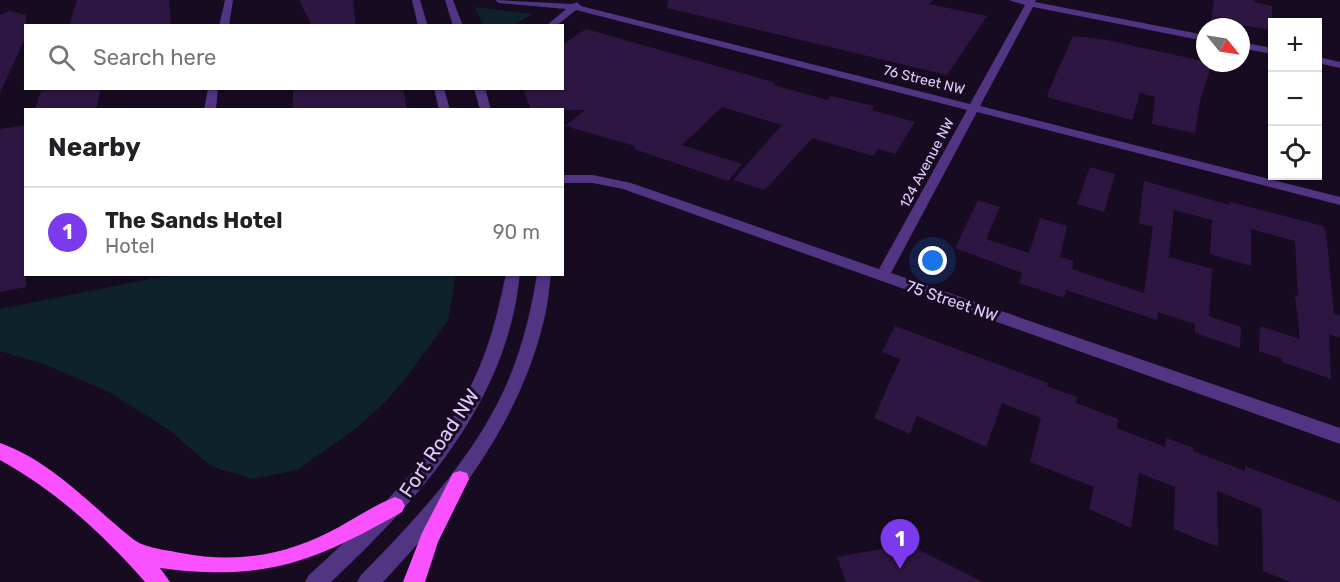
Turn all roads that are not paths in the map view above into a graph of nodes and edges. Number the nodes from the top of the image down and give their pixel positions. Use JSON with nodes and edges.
{"nodes":[{"id":1,"x":229,"y":0,"type":"edge"},
{"id":2,"x":416,"y":0,"type":"edge"},
{"id":3,"x":449,"y":0,"type":"edge"},
{"id":4,"x":499,"y":0,"type":"edge"},
{"id":5,"x":585,"y":0,"type":"edge"},
{"id":6,"x":1012,"y":0,"type":"edge"},
{"id":7,"x":1031,"y":2,"type":"edge"},
{"id":8,"x":574,"y":7,"type":"junction"},
{"id":9,"x":224,"y":24,"type":"edge"},
{"id":10,"x":422,"y":24,"type":"edge"},
{"id":11,"x":457,"y":24,"type":"edge"},
{"id":12,"x":553,"y":24,"type":"edge"},
{"id":13,"x":1196,"y":36,"type":"edge"},
{"id":14,"x":1250,"y":47,"type":"edge"},
{"id":15,"x":1268,"y":50,"type":"edge"},
{"id":16,"x":1322,"y":61,"type":"edge"},
{"id":17,"x":1340,"y":65,"type":"edge"},
{"id":18,"x":213,"y":90,"type":"edge"},
{"id":19,"x":440,"y":90,"type":"edge"},
{"id":20,"x":480,"y":90,"type":"edge"},
{"id":21,"x":210,"y":108,"type":"edge"},
{"id":22,"x":444,"y":108,"type":"edge"},
{"id":23,"x":485,"y":108,"type":"edge"},
{"id":24,"x":974,"y":108,"type":"junction"},
{"id":25,"x":564,"y":179,"type":"edge"},
{"id":26,"x":1340,"y":201,"type":"edge"},
{"id":27,"x":513,"y":276,"type":"edge"},
{"id":28,"x":544,"y":276,"type":"edge"},
{"id":29,"x":882,"y":277,"type":"junction"},
{"id":30,"x":1340,"y":436,"type":"edge"},
{"id":31,"x":0,"y":451,"type":"edge"},
{"id":32,"x":460,"y":479,"type":"junction"},
{"id":33,"x":395,"y":506,"type":"junction"},
{"id":34,"x":130,"y":549,"type":"junction"},
{"id":35,"x":159,"y":582,"type":"edge"},
{"id":36,"x":316,"y":582,"type":"edge"},
{"id":37,"x":368,"y":582,"type":"edge"},
{"id":38,"x":414,"y":582,"type":"edge"}],
"edges":[{"from":1,"to":9,"type":"street"},
{"from":2,"to":10,"type":"street"},
{"from":3,"to":11,"type":"street"},
{"from":4,"to":8,"type":"street","name":"76 Street NW"},
{"from":5,"to":8,"type":"street"},
{"from":6,"to":7,"type":"street"},
{"from":7,"to":13,"type":"street"},
{"from":7,"to":24,"type":"street","name":"124 Avenue NW"},
{"from":8,"to":12,"type":"street"},
{"from":8,"to":24,"type":"street","name":"76 Street NW"},
{"from":14,"to":15,"type":"street"},
{"from":16,"to":17,"type":"street"},
{"from":18,"to":21,"type":"street"},
{"from":19,"to":22,"type":"street"},
{"from":20,"to":23,"type":"street"},
{"from":24,"to":26,"type":"street","name":"76 Street NW"},
{"from":24,"to":29,"type":"street","name":"124 Avenue NW"},
{"from":25,"to":29,"type":"street","name":"75 Street NW"},
{"from":27,"to":33,"type":"street","name":"Fort Road NW"},
{"from":28,"to":32,"type":"street","name":"Fort Road NW"},
{"from":29,"to":30,"type":"street","name":"75 Street NW"},
{"from":31,"to":34,"type":"main road"},
{"from":32,"to":37,"type":"street","name":"Fort Road NW"},
{"from":32,"to":38,"type":"main road"},
{"from":33,"to":34,"type":"main road"},
{"from":33,"to":36,"type":"street","name":"Fort Road NW"},
{"from":34,"to":35,"type":"main road"}]}
